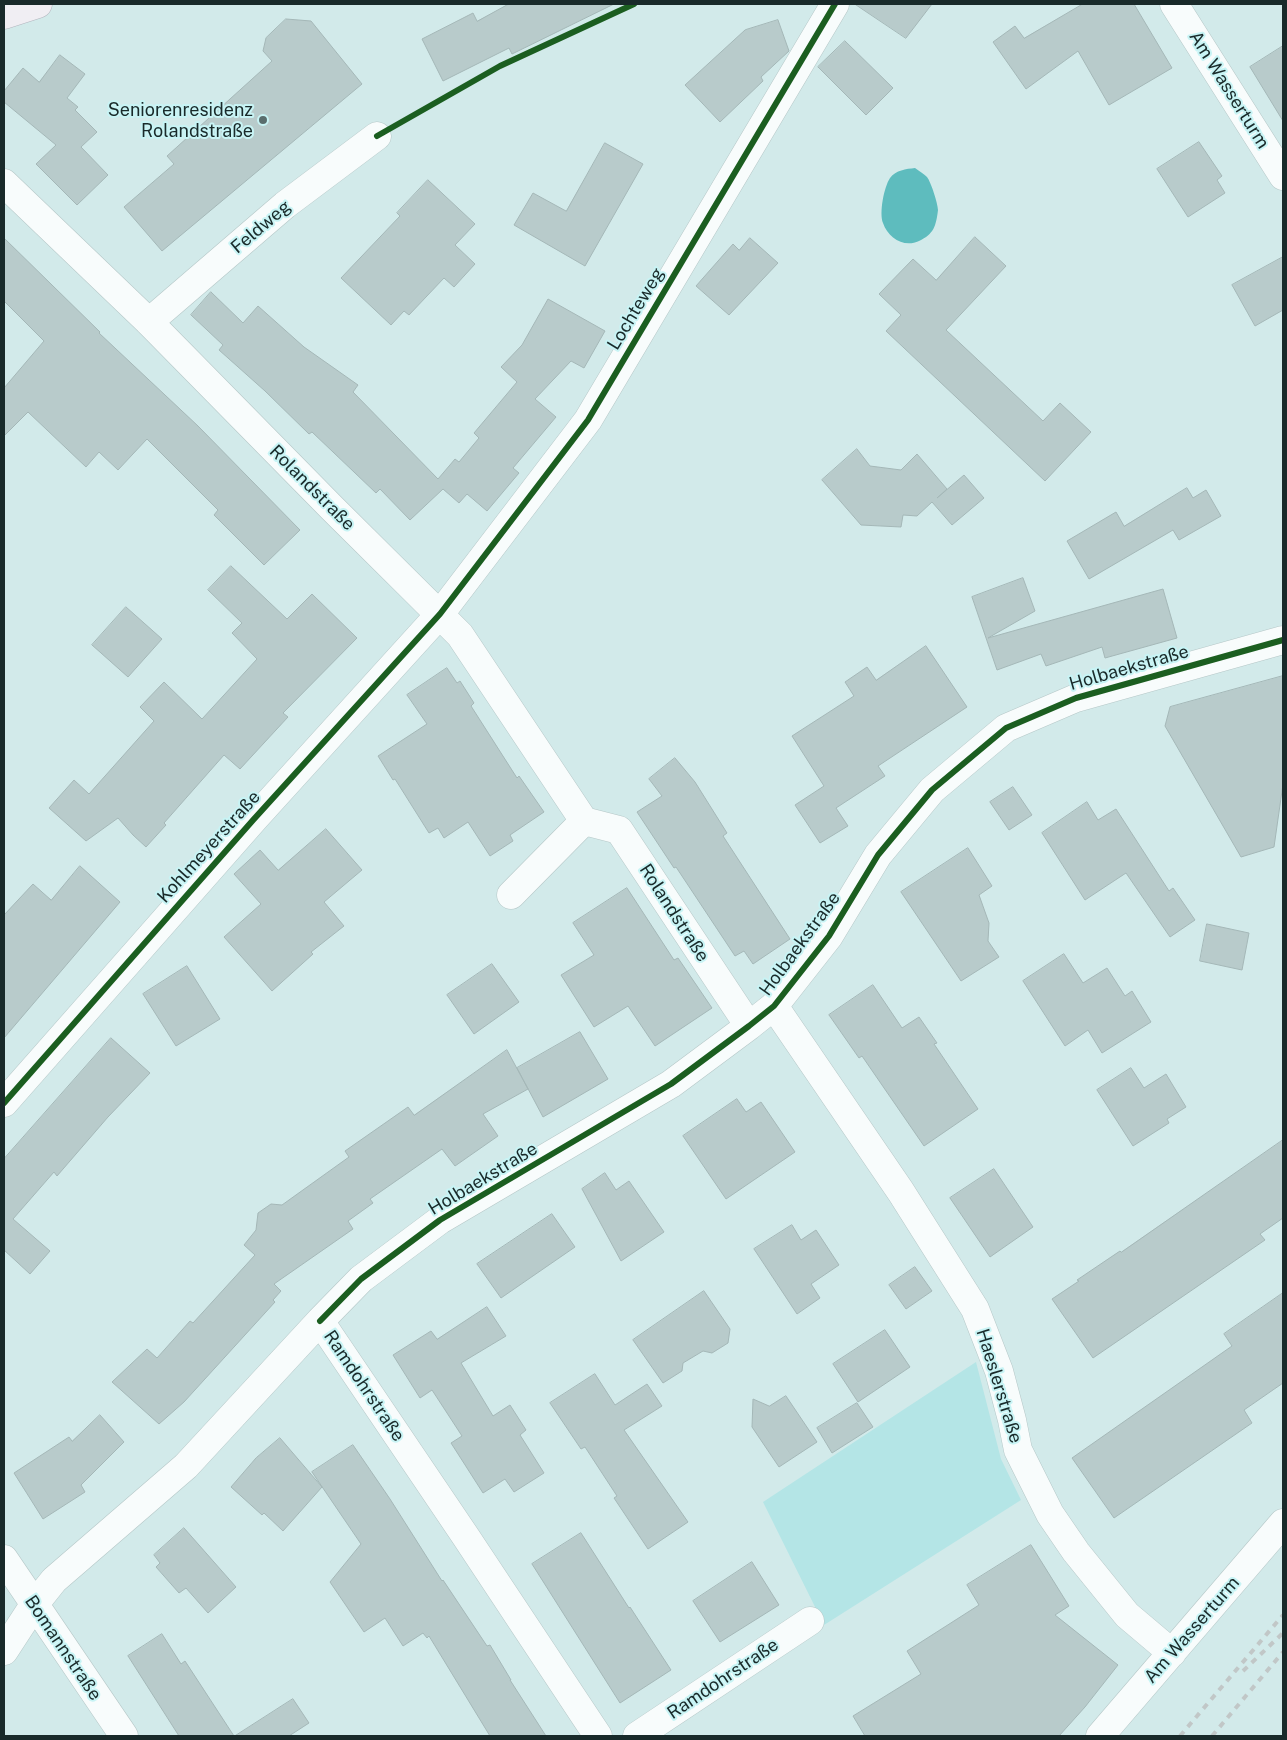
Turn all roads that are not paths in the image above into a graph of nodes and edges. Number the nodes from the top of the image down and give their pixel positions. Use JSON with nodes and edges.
{"nodes":[{"id":1,"x":38,"y":4,"type":"edge"},
{"id":2,"x":835,"y":4,"type":"edge"},
{"id":3,"x":1174,"y":4,"type":"edge"},
{"id":4,"x":4,"y":15,"type":"edge"},
{"id":5,"x":376,"y":136,"type":"dead end"},
{"id":6,"x":1283,"y":176,"type":"edge"},
{"id":7,"x":4,"y":183,"type":"edge"},
{"id":8,"x":149,"y":322,"type":"junction"},
{"id":9,"x":440,"y":614,"type":"junction"},
{"id":10,"x":1283,"y":640,"type":"edge"},
{"id":11,"x":584,"y":821,"type":"junction"},
{"id":12,"x":511,"y":895,"type":"dead end"},
{"id":13,"x":774,"y":1006,"type":"junction"},
{"id":14,"x":749,"y":1026,"type":"junction"},
{"id":15,"x":4,"y":1102,"type":"edge"},
{"id":16,"x":320,"y":1322,"type":"junction"},
{"id":17,"x":1283,"y":1523,"type":"edge"},
{"id":18,"x":4,"y":1559,"type":"edge"},
{"id":19,"x":34,"y":1605,"type":"junction"},
{"id":20,"x":810,"y":1621,"type":"dead end"},
{"id":21,"x":4,"y":1651,"type":"edge"},
{"id":22,"x":1172,"y":1653,"type":"junction"},
{"id":23,"x":124,"y":1736,"type":"edge"},
{"id":24,"x":598,"y":1736,"type":"edge"},
{"id":25,"x":637,"y":1736,"type":"edge"},
{"id":26,"x":1100,"y":1736,"type":"edge"}],
"edges":[{"from":1,"to":4,"type":"main road"},
{"from":2,"to":9,"type":"street","name":"Lochteweg"},
{"from":3,"to":6,"type":"street","name":"Am Wasserturm"},
{"from":5,"to":8,"type":"street","name":"Feldweg"},
{"from":7,"to":8,"type":"street","name":"Rolandstraße"},
{"from":8,"to":9,"type":"street","name":"Rolandstraße"},
{"from":9,"to":11,"type":"street","name":"Rolandstraße"},
{"from":9,"to":15,"type":"street","name":"Kohlmeyerstraße"},
{"from":10,"to":13,"type":"street","name":"Holbaekstraße"},
{"from":11,"to":12,"type":"street"},
{"from":11,"to":14,"type":"street","name":"Rolandstraße"},
{"from":13,"to":14,"type":"street","name":"Holbaekstraße"},
{"from":13,"to":22,"type":"street","name":"Haeslerstraße"},
{"from":14,"to":16,"type":"street","name":"Holbaekstraße"},
{"from":16,"to":19,"type":"street","name":"Ramdohrstraße"},
{"from":16,"to":24,"type":"street","name":"Ramdohrstraße"},
{"from":17,"to":22,"type":"street","name":"Am Wasserturm"},
{"from":18,"to":19,"type":"street","name":"Bomannstraße"},
{"from":19,"to":21,"type":"street","name":"Ramdohrstraße"},
{"from":19,"to":23,"type":"street","name":"Bomannstraße"},
{"from":20,"to":25,"type":"street","name":"Ramdohrstraße"},
{"from":22,"to":26,"type":"street","name":"Am Wasserturm"}]}
